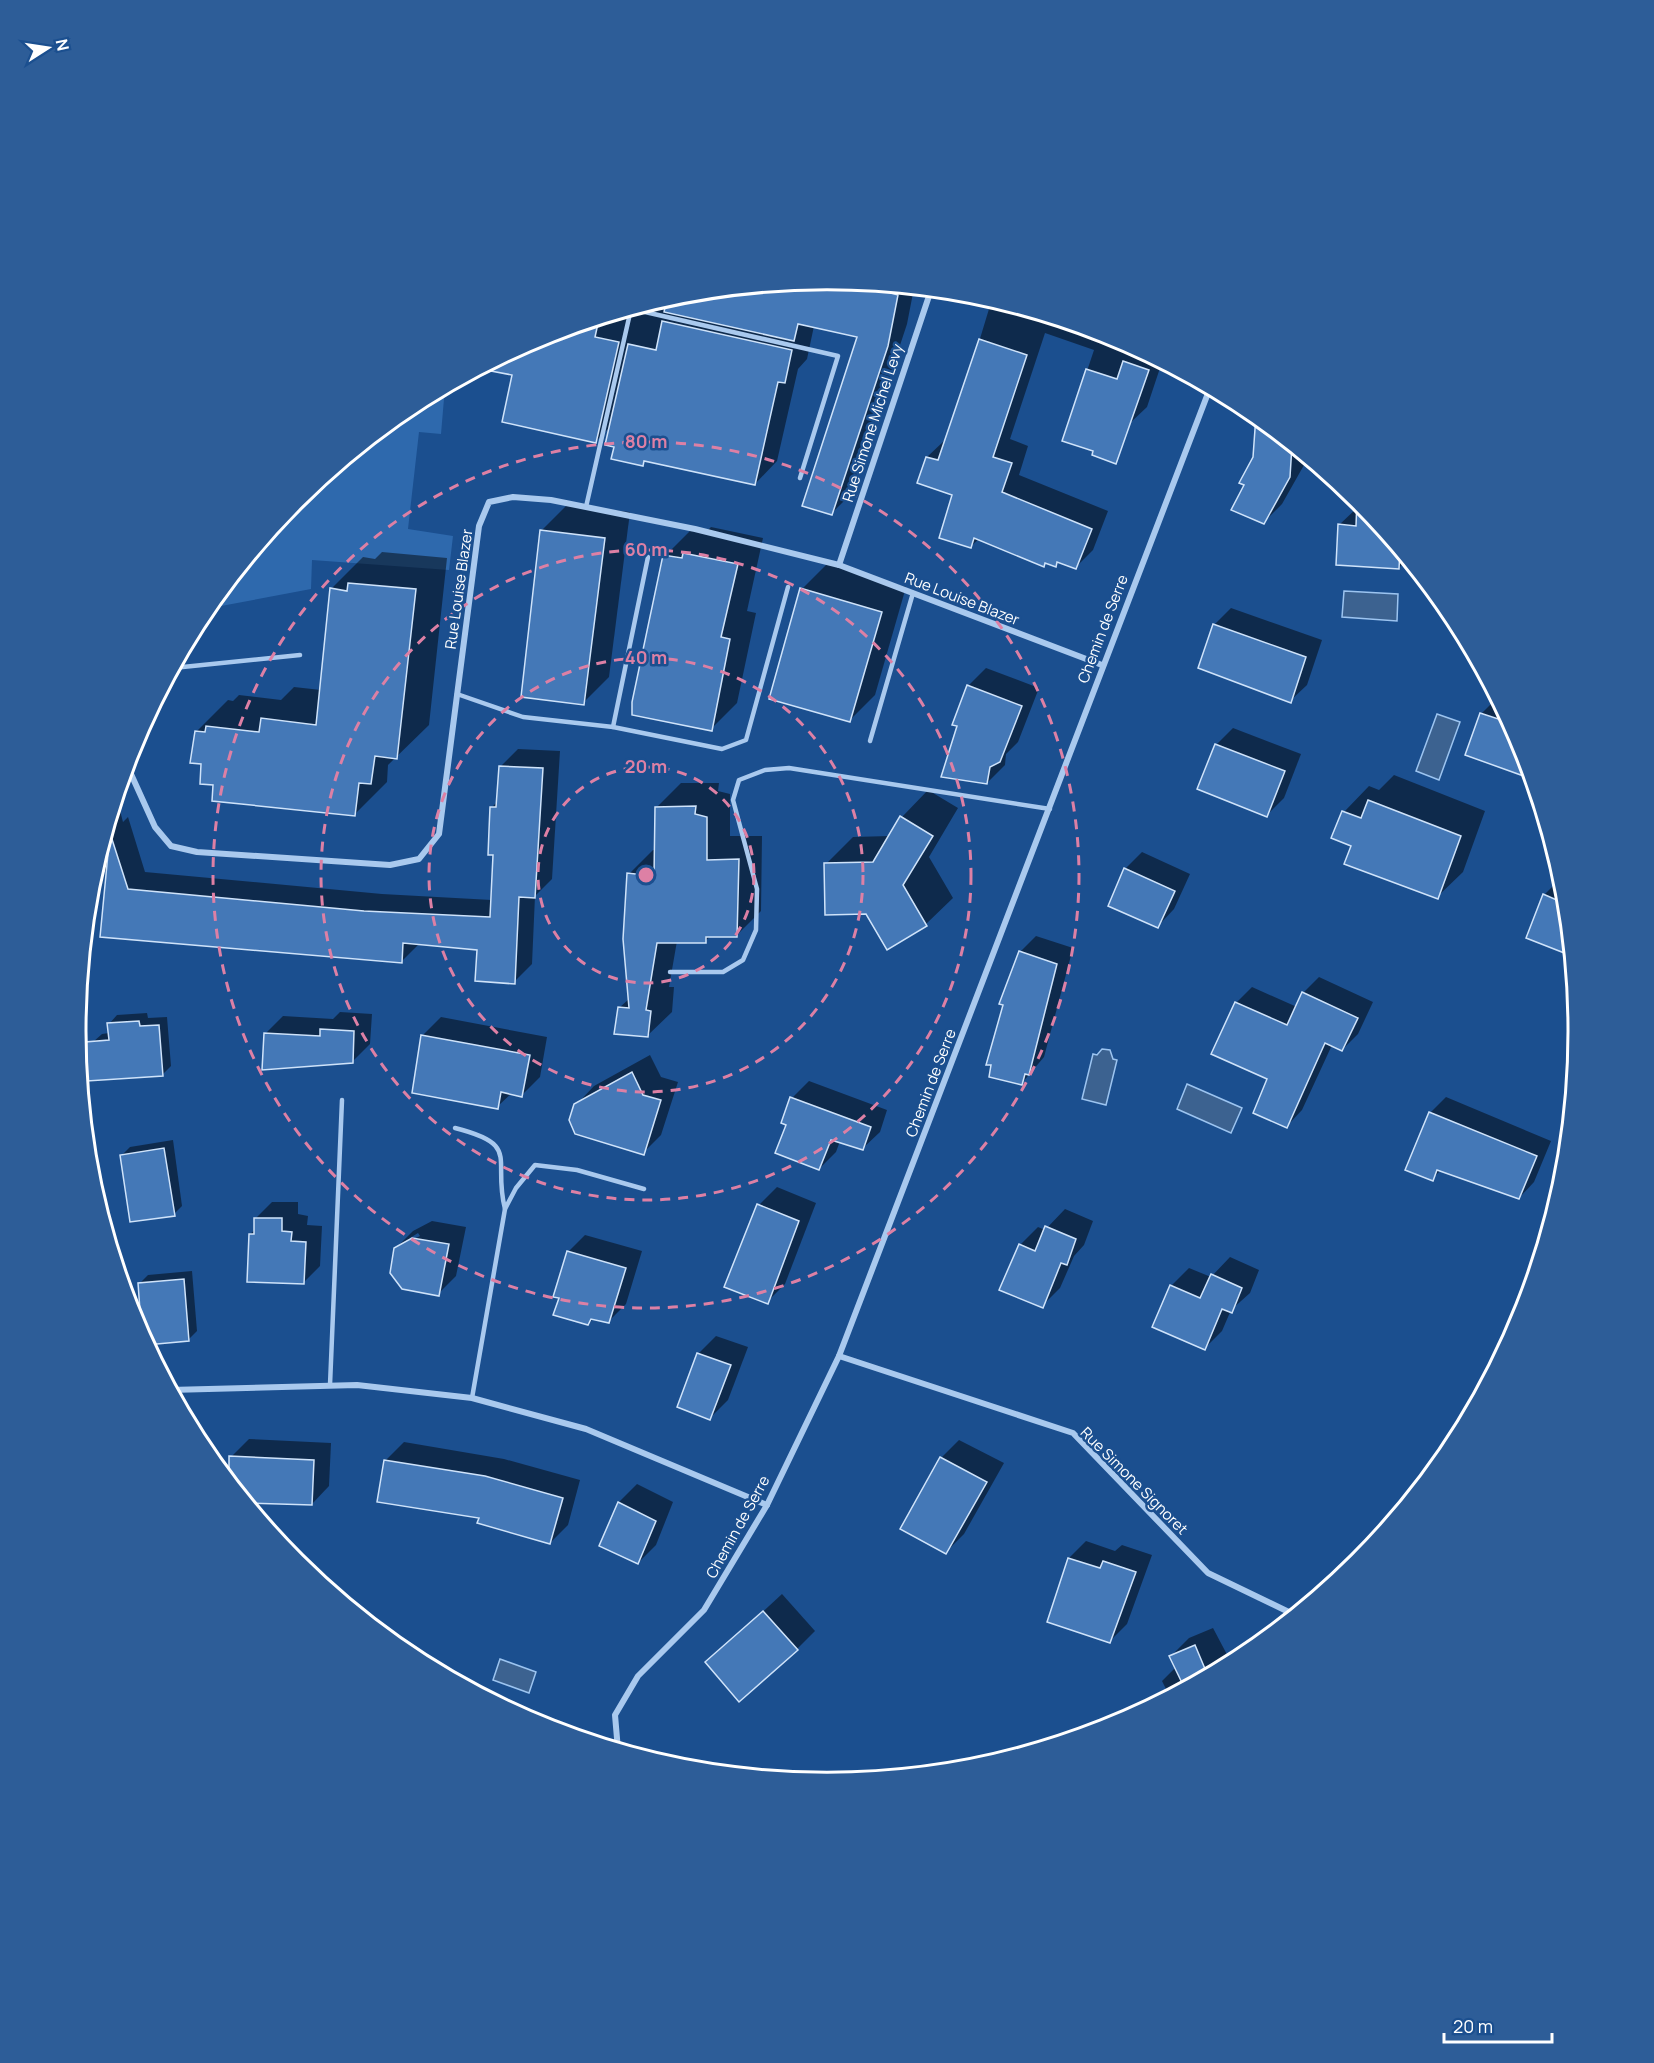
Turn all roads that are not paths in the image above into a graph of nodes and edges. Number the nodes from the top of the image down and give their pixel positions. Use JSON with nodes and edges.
{"nodes":[{"id":1,"x":929,"y":297,"type":"edge"},
{"id":2,"x":647,"y":312,"type":"edge"},
{"id":3,"x":630,"y":316,"type":"edge"},
{"id":4,"x":1207,"y":395,"type":"edge"},
{"id":5,"x":800,"y":478,"type":"dead end"},
{"id":6,"x":586,"y":507,"type":"junction"},
{"id":7,"x":648,"y":557,"type":"dead end"},
{"id":8,"x":839,"y":565,"type":"junction"},
{"id":9,"x":788,"y":587,"type":"dead end"},
{"id":10,"x":913,"y":593,"type":"junction"},
{"id":11,"x":300,"y":655,"type":"dead end"},
{"id":12,"x":1102,"y":665,"type":"junction"},
{"id":13,"x":182,"y":667,"type":"edge"},
{"id":14,"x":457,"y":694,"type":"junction"},
{"id":15,"x":613,"y":727,"type":"junction"},
{"id":16,"x":870,"y":741,"type":"dead end"},
{"id":17,"x":132,"y":775,"type":"edge"},
{"id":18,"x":1050,"y":809,"type":"junction"},
{"id":19,"x":670,"y":972,"type":"dead end"},
{"id":20,"x":342,"y":1100,"type":"dead end"},
{"id":21,"x":455,"y":1128,"type":"dead end"},
{"id":22,"x":644,"y":1189,"type":"dead end"},
{"id":23,"x":505,"y":1209,"type":"junction"},
{"id":24,"x":839,"y":1356,"type":"junction"},
{"id":25,"x":330,"y":1385,"type":"junction"},
{"id":26,"x":178,"y":1390,"type":"edge"},
{"id":27,"x":472,"y":1398,"type":"junction"},
{"id":28,"x":767,"y":1505,"type":"junction"},
{"id":29,"x":1288,"y":1612,"type":"edge"},
{"id":30,"x":617,"y":1743,"type":"edge"}],
"edges":[{"from":1,"to":8,"type":"street","name":"Rue Simone Michel Levy"},
{"from":2,"to":5,"type":"lane"},
{"from":3,"to":6,"type":"lane"},
{"from":4,"to":12,"type":"street","name":"Chemin de Serre"},
{"from":6,"to":8,"type":"street","name":"Rue Louise Blazer"},
{"from":6,"to":14,"type":"street","name":"Rue Louise Blazer"},
{"from":7,"to":15,"type":"lane"},
{"from":8,"to":10,"type":"street","name":"Rue Louise Blazer"},
{"from":9,"to":15,"type":"lane"},
{"from":10,"to":12,"type":"street","name":"Rue Louise Blazer"},
{"from":10,"to":16,"type":"lane"},
{"from":11,"to":13,"type":"lane"},
{"from":12,"to":18,"type":"street","name":"Chemin de Serre"},
{"from":14,"to":15,"type":"lane"},
{"from":14,"to":17,"type":"street","name":"Rue Louise Blazer"},
{"from":18,"to":19,"type":"lane"},
{"from":18,"to":24,"type":"street","name":"Chemin de Serre"},
{"from":20,"to":25,"type":"lane"},
{"from":21,"to":23,"type":"lane"},
{"from":22,"to":23,"type":"lane"},
{"from":23,"to":27,"type":"lane"},
{"from":24,"to":28,"type":"street","name":"Chemin de Serre"},
{"from":24,"to":29,"type":"street","name":"Rue Simone Signoret"},
{"from":25,"to":26,"type":"street"},
{"from":25,"to":27,"type":"street"},
{"from":27,"to":28,"type":"street"},
{"from":28,"to":30,"type":"street","name":"Chemin de Serre"}]}
